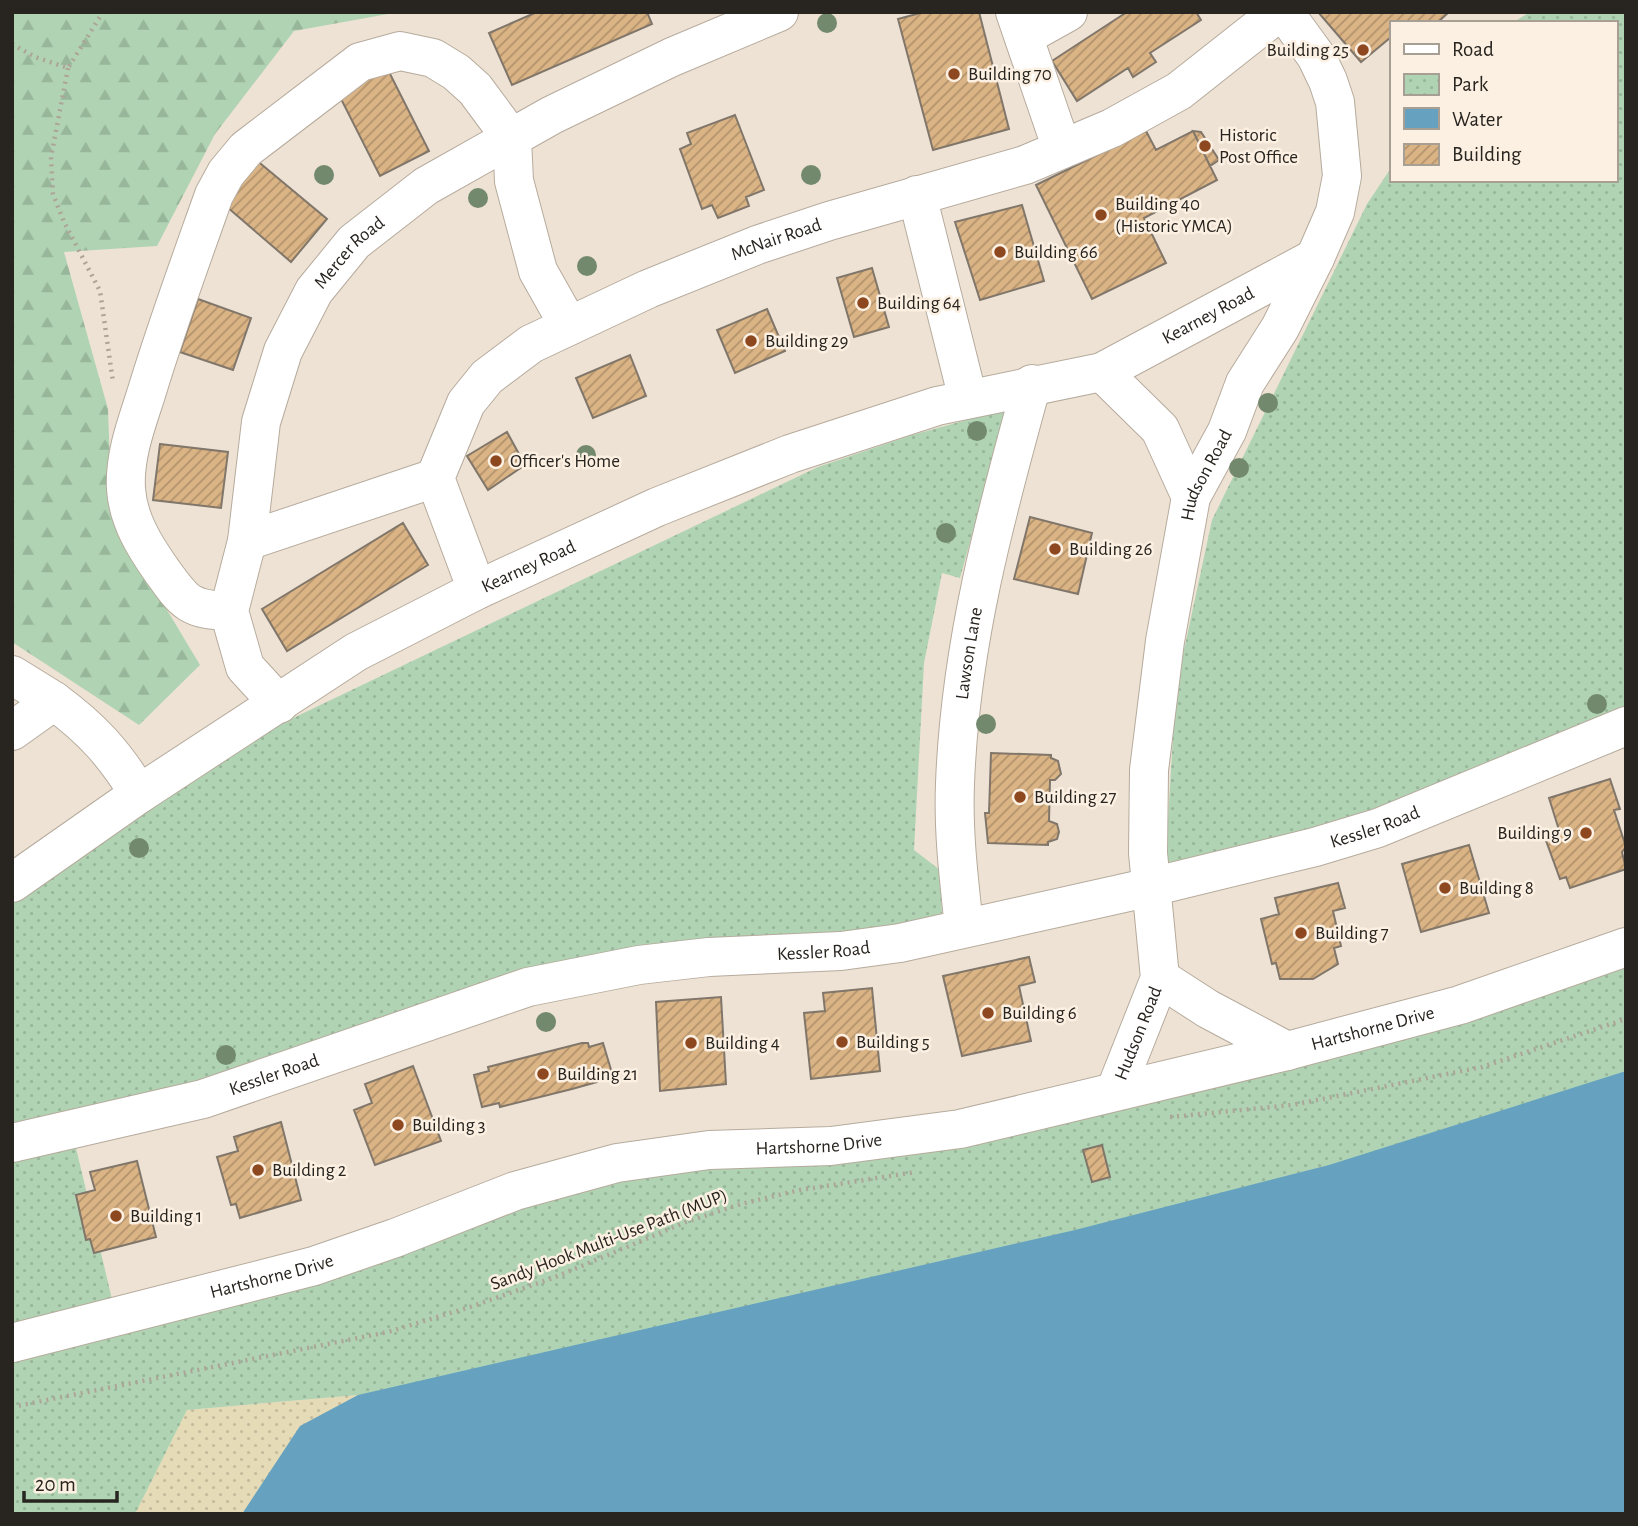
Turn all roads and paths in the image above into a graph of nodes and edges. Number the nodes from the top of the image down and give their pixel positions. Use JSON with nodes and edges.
{"nodes":[{"id":1,"x":103,"y":12,"type":"edge"},
{"id":2,"x":779,"y":12,"type":"edge"},
{"id":3,"x":1068,"y":12,"type":"edge"},
{"id":4,"x":1281,"y":12,"type":"edge"},
{"id":5,"x":1020,"y":24,"type":"edge"},
{"id":6,"x":12,"y":44,"type":"edge"},
{"id":7,"x":68,"y":68,"type":"junction"},
{"id":8,"x":512,"y":138,"type":"junction"},
{"id":9,"x":1062,"y":149,"type":"junction"},
{"id":10,"x":917,"y":195,"type":"junction"},
{"id":11,"x":1315,"y":258,"type":"junction"},
{"id":12,"x":569,"y":326,"type":"junction"},
{"id":13,"x":1102,"y":372,"type":"junction"},
{"id":14,"x":1032,"y":384,"type":"junction"},
{"id":15,"x":115,"y":388,"type":"dead end"},
{"id":16,"x":968,"y":399,"type":"junction"},
{"id":17,"x":435,"y":478,"type":"junction"},
{"id":18,"x":1191,"y":497,"type":"junction"},
{"id":19,"x":247,"y":541,"type":"junction"},
{"id":20,"x":477,"y":590,"type":"junction"},
{"id":21,"x":229,"y":611,"type":"junction"},
{"id":22,"x":12,"y":675,"type":"edge"},
{"id":23,"x":54,"y":701,"type":"junction"},
{"id":24,"x":279,"y":704,"type":"junction"},
{"id":25,"x":1626,"y":726,"type":"edge"},
{"id":26,"x":12,"y":731,"type":"edge"},
{"id":27,"x":139,"y":794,"type":"junction"},
{"id":28,"x":12,"y":883,"type":"edge"},
{"id":29,"x":1151,"y":887,"type":"junction"},
{"id":30,"x":964,"y":927,"type":"junction"},
{"id":31,"x":1626,"y":947,"type":"edge"},
{"id":32,"x":1160,"y":978,"type":"junction"},
{"id":33,"x":1626,"y":1019,"type":"edge"},
{"id":34,"x":1287,"y":1051,"type":"junction"},
{"id":35,"x":1116,"y":1089,"type":"junction"},
{"id":36,"x":1156,"y":1118,"type":"dead end"},
{"id":37,"x":12,"y":1143,"type":"edge"},
{"id":38,"x":926,"y":1170,"type":"dead end"},
{"id":39,"x":12,"y":1343,"type":"edge"},
{"id":40,"x":12,"y":1407,"type":"edge"}],
"edges":[{"from":1,"to":7,"type":"path"},
{"from":2,"to":8,"type":"street","name":"Mercer Road"},
{"from":3,"to":5,"type":"street"},
{"from":4,"to":9,"type":"street","name":"McNair Road"},
{"from":4,"to":11,"type":"street","name":"Hudson Road"},
{"from":5,"to":9,"type":"street"},
{"from":6,"to":7,"type":"path"},
{"from":7,"to":15,"type":"path"},
{"from":8,"to":12,"type":"street"},
{"from":8,"to":19,"type":"street","name":"Mercer Road"},
{"from":8,"to":21,"type":"street"},
{"from":9,"to":10,"type":"street","name":"McNair Road"},
{"from":10,"to":12,"type":"street","name":"McNair Road"},
{"from":10,"to":16,"type":"street"},
{"from":11,"to":13,"type":"street","name":"Kearney Road"},
{"from":11,"to":18,"type":"street","name":"Hudson Road"},
{"from":12,"to":17,"type":"street","name":"McNair Road"},
{"from":13,"to":14,"type":"street","name":"Kearney Road"},
{"from":13,"to":18,"type":"street"},
{"from":14,"to":16,"type":"street","name":"Kearney Road"},
{"from":14,"to":30,"type":"street","name":"Lawson Lane"},
{"from":16,"to":20,"type":"street","name":"Kearney Road"},
{"from":17,"to":19,"type":"street"},
{"from":17,"to":20,"type":"street"},
{"from":18,"to":29,"type":"street","name":"Hudson Road"},
{"from":19,"to":21,"type":"street","name":"Mercer Road"},
{"from":20,"to":24,"type":"street","name":"Kearney Road"},
{"from":21,"to":24,"type":"street"},
{"from":22,"to":23,"type":"street"},
{"from":23,"to":26,"type":"street"},
{"from":23,"to":27,"type":"street"},
{"from":24,"to":27,"type":"street","name":"Kearney Road"},
{"from":25,"to":29,"type":"street","name":"Kessler Road"},
{"from":27,"to":28,"type":"street","name":"Kearney Road"},
{"from":29,"to":30,"type":"street","name":"Kessler Road"},
{"from":29,"to":32,"type":"street","name":"Hudson Road"},
{"from":30,"to":37,"type":"street","name":"Kessler Road"},
{"from":31,"to":34,"type":"street","name":"Hartshorne Drive"},
{"from":32,"to":34,"type":"street","name":"Hudson Road"},
{"from":32,"to":35,"type":"street","name":"Hudson Road"},
{"from":33,"to":36,"type":"path"},
{"from":34,"to":35,"type":"street","name":"Hartshorne Drive"},
{"from":35,"to":39,"type":"street","name":"Hartshorne Drive"},
{"from":38,"to":40,"type":"path","name":"Sandy Hook Multi-Use Path (MUP)"}]}
